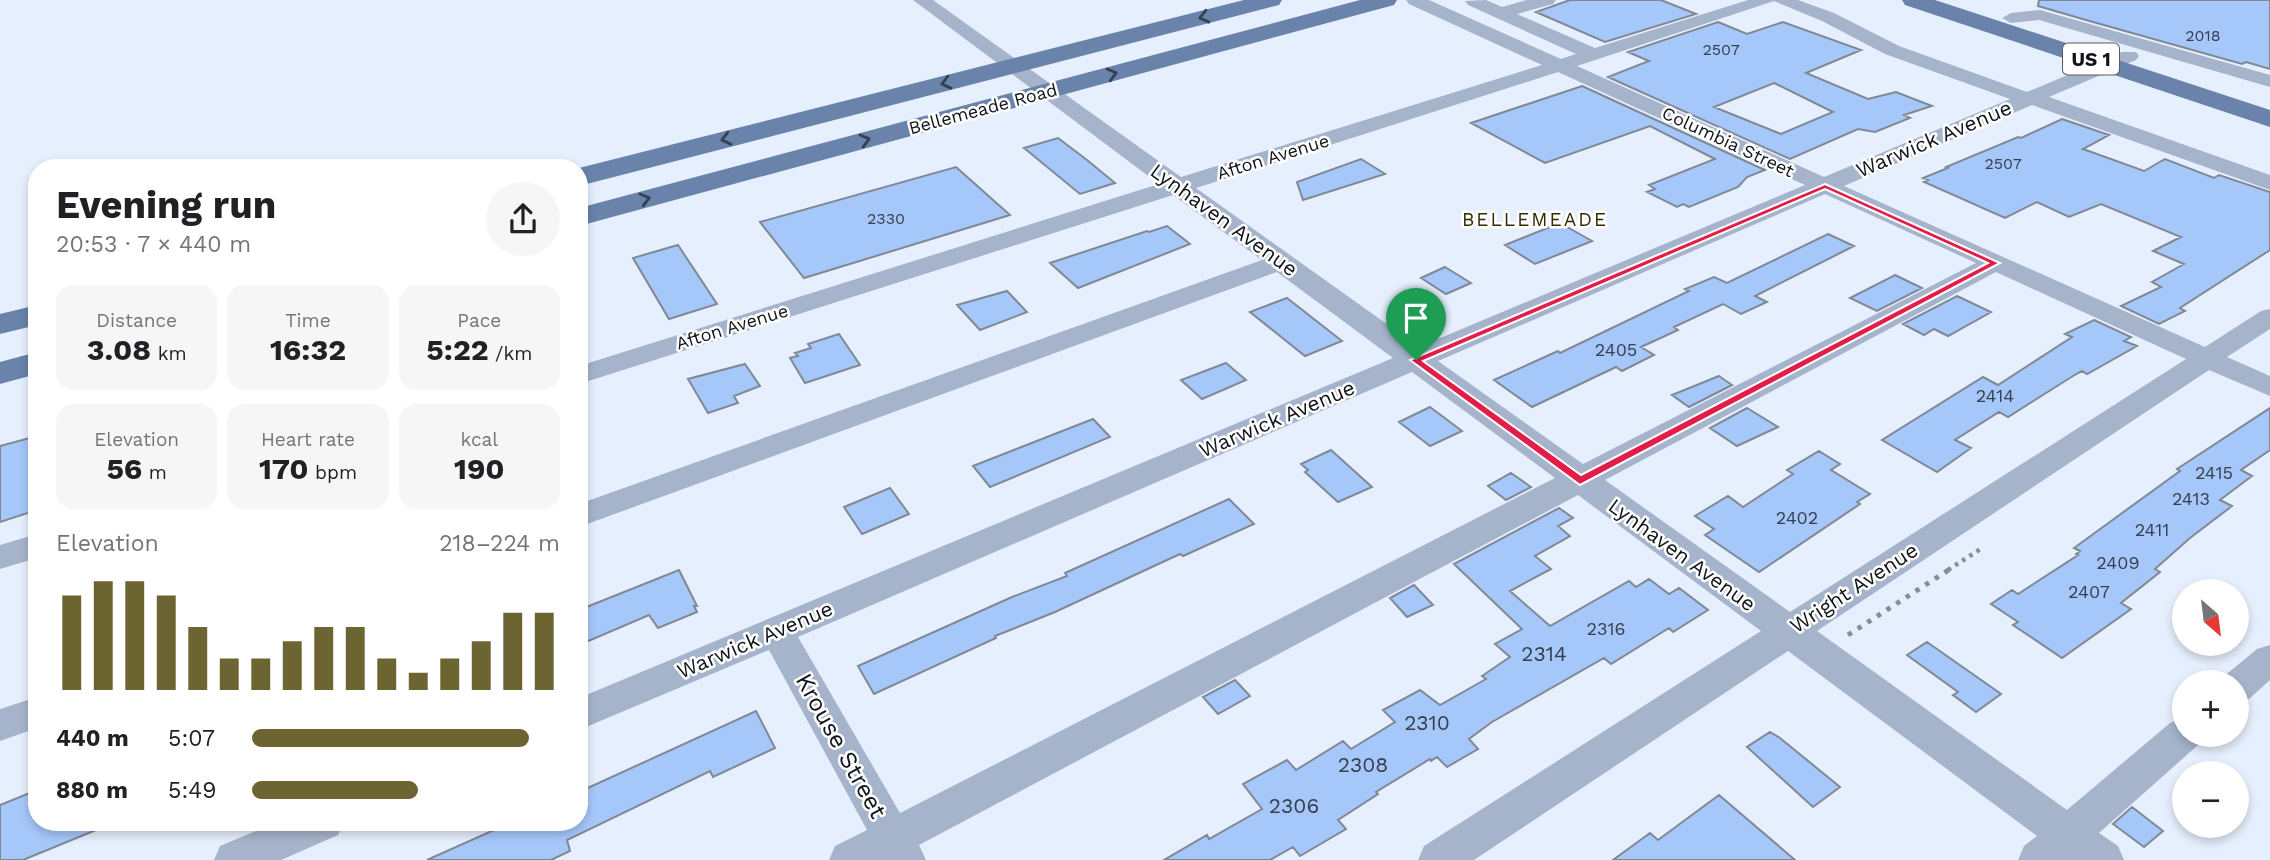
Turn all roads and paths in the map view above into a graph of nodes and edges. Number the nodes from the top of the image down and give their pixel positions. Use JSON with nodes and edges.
{"nodes":[{"id":1,"x":922,"y":0,"type":"edge"},
{"id":2,"x":1270,"y":0,"type":"edge"},
{"id":3,"x":1386,"y":0,"type":"edge"},
{"id":4,"x":1415,"y":0,"type":"edge"},
{"id":5,"x":1546,"y":0,"type":"edge"},
{"id":6,"x":1828,"y":0,"type":"edge"},
{"id":7,"x":1913,"y":0,"type":"edge"},
{"id":8,"x":1956,"y":0,"type":"edge"},
{"id":9,"x":1477,"y":1,"type":"edge"},
{"id":10,"x":1763,"y":1,"type":"edge"},
{"id":11,"x":1704,"y":4,"type":"dead end"},
{"id":12,"x":2010,"y":6,"type":"edge"},
{"id":13,"x":1850,"y":8,"type":"dead end"},
{"id":14,"x":1439,"y":11,"type":"junction"},
{"id":15,"x":1500,"y":13,"type":"junction"},
{"id":16,"x":1727,"y":13,"type":"junction"},
{"id":17,"x":1595,"y":55,"type":"junction"},
{"id":18,"x":2119,"y":61,"type":"junction"},
{"id":19,"x":1012,"y":66,"type":"junction"},
{"id":20,"x":1562,"y":66,"type":"junction"},
{"id":21,"x":2196,"y":69,"type":"junction"},
{"id":22,"x":2270,"y":69,"type":"edge"},
{"id":23,"x":2249,"y":75,"type":"junction"},
{"id":24,"x":2270,"y":81,"type":"edge"},
{"id":25,"x":1046,"y":92,"type":"junction"},
{"id":26,"x":2030,"y":98,"type":"junction"},
{"id":27,"x":2270,"y":102,"type":"edge"},
{"id":28,"x":2270,"y":119,"type":"edge"},
{"id":29,"x":588,"y":175,"type":"edge"},
{"id":30,"x":2270,"y":183,"type":"edge"},
{"id":31,"x":1825,"y":186,"type":"junction"},
{"id":32,"x":1178,"y":187,"type":"junction"},
{"id":33,"x":588,"y":215,"type":"edge"},
{"id":34,"x":1281,"y":262,"type":"junction"},
{"id":35,"x":1995,"y":263,"type":"junction"},
{"id":36,"x":28,"y":317,"type":"edge"},
{"id":37,"x":2270,"y":317,"type":"edge"},
{"id":38,"x":0,"y":324,"type":"edge"},
{"id":39,"x":2206,"y":358,"type":"junction"},
{"id":40,"x":1416,"y":360,"type":"junction"},
{"id":41,"x":28,"y":365,"type":"edge"},
{"id":42,"x":588,"y":372,"type":"edge"},
{"id":43,"x":0,"y":373,"type":"edge"},
{"id":44,"x":2270,"y":387,"type":"edge"},
{"id":45,"x":1580,"y":481,"type":"junction"},
{"id":46,"x":588,"y":513,"type":"edge"},
{"id":47,"x":1982,"y":548,"type":"dead end"},
{"id":48,"x":28,"y":549,"type":"edge"},
{"id":49,"x":0,"y":557,"type":"edge"},
{"id":50,"x":776,"y":631,"type":"junction"},
{"id":51,"x":1787,"y":632,"type":"junction"},
{"id":52,"x":1844,"y":644,"type":"dead end"},
{"id":53,"x":2270,"y":659,"type":"edge"},
{"id":54,"x":2249,"y":677,"type":"edge"},
{"id":55,"x":588,"y":711,"type":"edge"},
{"id":56,"x":28,"y":715,"type":"edge"},
{"id":57,"x":0,"y":725,"type":"edge"},
{"id":58,"x":2172,"y":744,"type":"edge"},
{"id":59,"x":303,"y":831,"type":"edge"},
{"id":60,"x":2054,"y":847,"type":"edge"},
{"id":61,"x":899,"y":849,"type":"edge"},
{"id":62,"x":235,"y":860,"type":"edge"},
{"id":63,"x":850,"y":860,"type":"edge"},
{"id":64,"x":1440,"y":860,"type":"edge"},
{"id":65,"x":2103,"y":860,"type":"edge"}],
"edges":[{"from":1,"to":19,"type":"street","name":"Lynhaven Avenue"},
{"from":2,"to":19,"type":"main road","name":"Bellemeade Road","one_way":true},
{"from":25,"to":3,"type":"main road","name":"Bellemeade Road","one_way":true},
{"from":4,"to":14,"type":"street","name":"Columbia Street"},
{"from":5,"to":15,"type":"street"},
{"from":6,"to":13,"type":"street"},
{"from":7,"to":18,"type":"main road","number":"US 1"},
{"from":8,"to":12,"type":"main road","number":"US 1"},
{"from":9,"to":14,"type":"street"},
{"from":9,"to":15,"type":"street"},
{"from":10,"to":16,"type":"street","name":"Afton Avenue"},
{"from":10,"to":26,"type":"street"},
{"from":11,"to":16,"type":"street"},
{"from":12,"to":18,"type":"main road","number":"US 1"},
{"from":12,"to":21,"type":"street"},
{"from":14,"to":20,"type":"street","name":"Columbia Street"},
{"from":15,"to":17,"type":"street"},
{"from":16,"to":17,"type":"street","name":"Afton Avenue"},
{"from":17,"to":20,"type":"street","name":"Afton Avenue"},
{"from":18,"to":21,"type":"main road","number":"US 1"},
{"from":18,"to":26,"type":"street","name":"Warwick Avenue"},
{"from":18,"to":28,"type":"main road","number":"US 1"},
{"from":19,"to":25,"type":"street","name":"Lynhaven Avenue"},
{"from":19,"to":29,"type":"main road","name":"Bellemeade Road","one_way":true},
{"from":20,"to":31,"type":"street","name":"Columbia Street"},
{"from":20,"to":32,"type":"street","name":"Afton Avenue"},
{"from":21,"to":23,"type":"street"},
{"from":21,"to":27,"type":"main road","number":"US 1"},
{"from":22,"to":23,"type":"street"},
{"from":23,"to":24,"type":"street"},
{"from":25,"to":32,"type":"street","name":"Lynhaven Avenue"},
{"from":33,"to":25,"type":"main road","name":"Bellemeade Road","one_way":true},
{"from":26,"to":30,"type":"street"},
{"from":26,"to":31,"type":"street","name":"Warwick Avenue"},
{"from":31,"to":35,"type":"street","name":"Columbia Street"},
{"from":31,"to":40,"type":"street","name":"Warwick Avenue"},
{"from":32,"to":34,"type":"street","name":"Lynhaven Avenue"},
{"from":32,"to":42,"type":"street","name":"Afton Avenue"},
{"from":34,"to":40,"type":"street","name":"Lynhaven Avenue"},
{"from":34,"to":46,"type":"street"},
{"from":35,"to":39,"type":"street","name":"Columbia Street"},
{"from":35,"to":45,"type":"street"},
{"from":36,"to":38,"type":"main road"},
{"from":37,"to":39,"type":"street","name":"Wright Avenue"},
{"from":39,"to":44,"type":"street","name":"Columbia Street"},
{"from":39,"to":51,"type":"street","name":"Wright Avenue"},
{"from":40,"to":45,"type":"street","name":"Lynhaven Avenue"},
{"from":40,"to":50,"type":"street","name":"Warwick Avenue"},
{"from":41,"to":43,"type":"main road"},
{"from":45,"to":51,"type":"street","name":"Lynhaven Avenue"},
{"from":45,"to":61,"type":"street"},
{"from":47,"to":52,"type":"path"},
{"from":48,"to":49,"type":"street"},
{"from":50,"to":55,"type":"street","name":"Warwick Avenue"},
{"from":50,"to":61,"type":"street","name":"Krouse Street"},
{"from":51,"to":60,"type":"street","name":"Lynhaven Avenue"},
{"from":51,"to":64,"type":"street","name":"Wright Avenue"},
{"from":53,"to":54,"type":"street"},
{"from":56,"to":57,"type":"street"},
{"from":58,"to":60,"type":"street"},
{"from":59,"to":62,"type":"street"},
{"from":60,"to":65,"type":"street","name":"Lynhaven Avenue"},
{"from":61,"to":63,"type":"street"}]}
